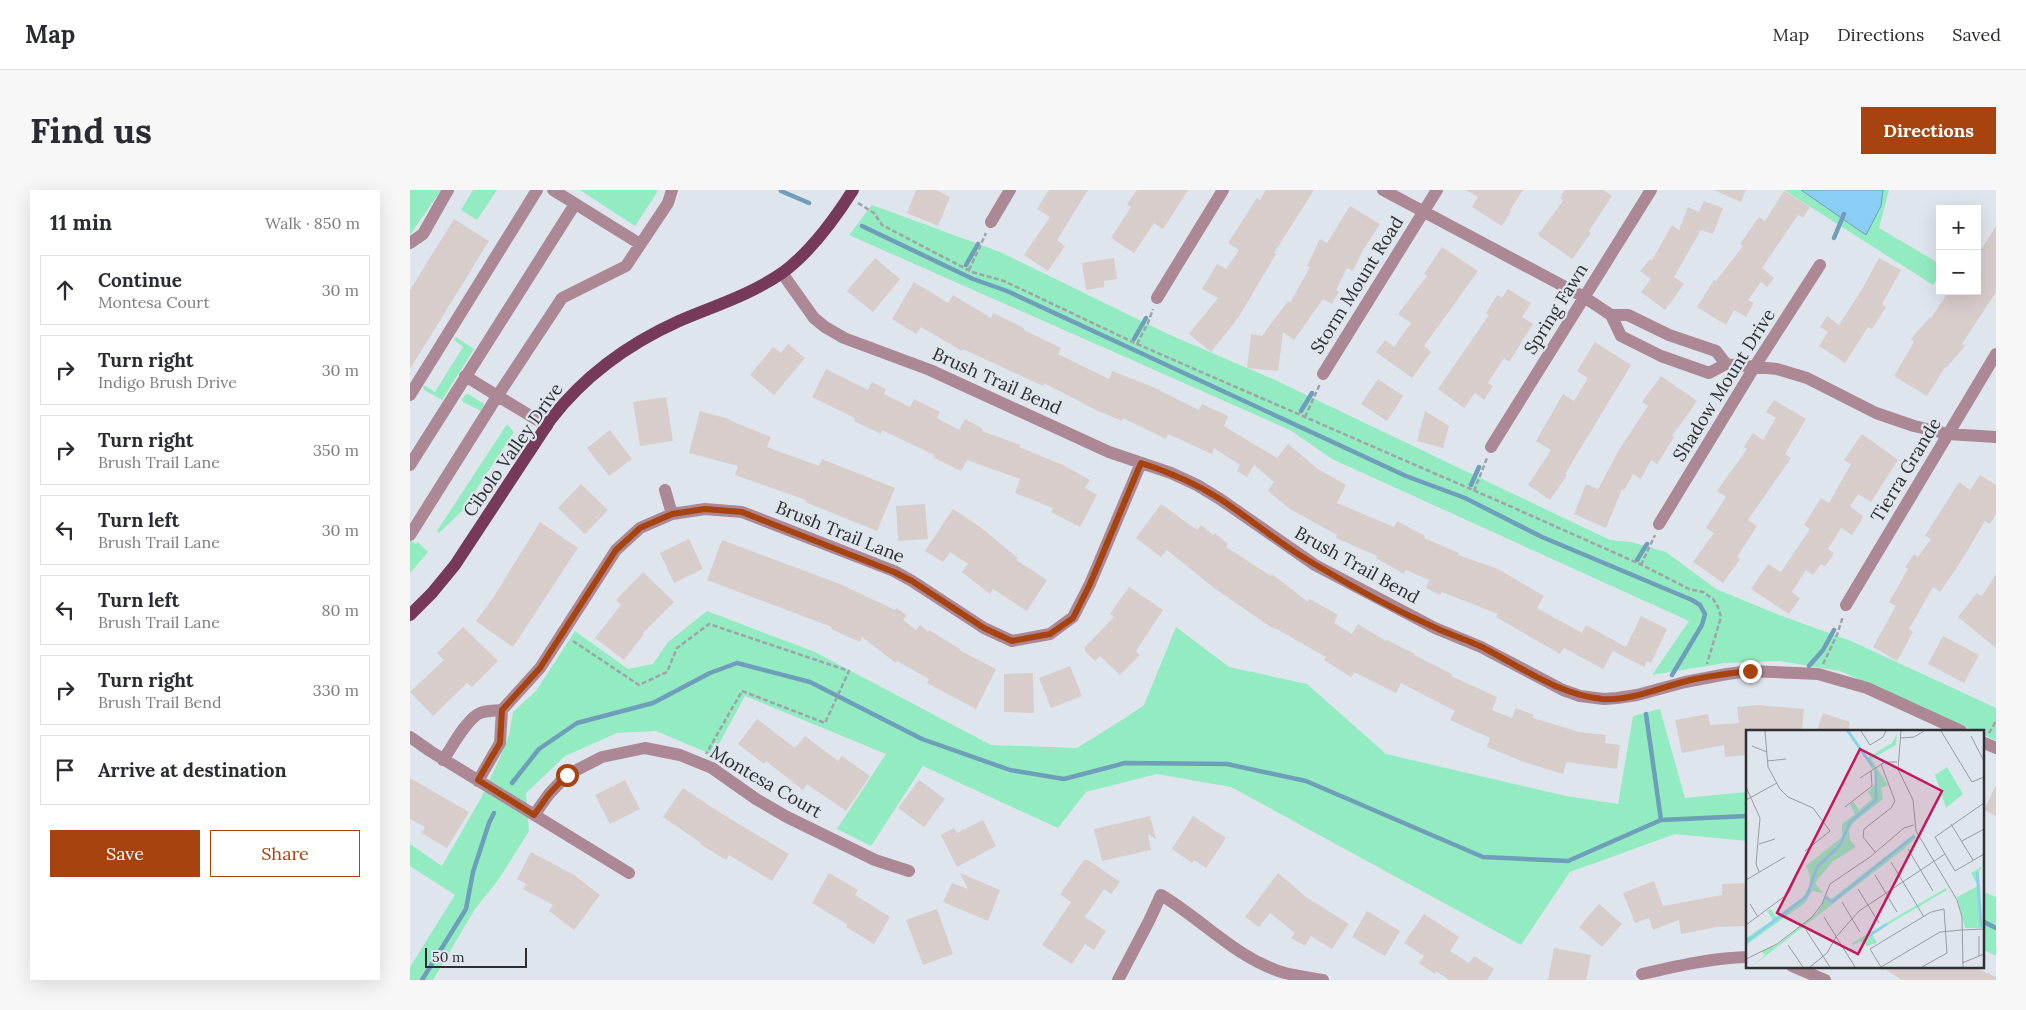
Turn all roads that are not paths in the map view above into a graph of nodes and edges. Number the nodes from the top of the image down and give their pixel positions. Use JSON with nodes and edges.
{"nodes":[{"id":1,"x":448,"y":190,"type":"edge"},
{"id":2,"x":537,"y":190,"type":"edge"},
{"id":3,"x":553,"y":190,"type":"edge"},
{"id":4,"x":672,"y":190,"type":"edge"},
{"id":5,"x":1010,"y":190,"type":"edge"},
{"id":6,"x":1222,"y":190,"type":"edge"},
{"id":7,"x":1382,"y":190,"type":"edge"},
{"id":8,"x":1437,"y":190,"type":"edge"},
{"id":9,"x":1651,"y":190,"type":"edge"},
{"id":10,"x":851,"y":194,"type":"edge"},
{"id":11,"x":575,"y":204,"type":"junction"},
{"id":12,"x":1424,"y":211,"type":"junction"},
{"id":13,"x":990,"y":222,"type":"road end"},
{"id":14,"x":410,"y":243,"type":"edge"},
{"id":15,"x":640,"y":244,"type":"junction"},
{"id":16,"x":1820,"y":265,"type":"dead end"},
{"id":17,"x":782,"y":273,"type":"junction"},
{"id":18,"x":1584,"y":297,"type":"junction"},
{"id":19,"x":1157,"y":298,"type":"road end"},
{"id":20,"x":1612,"y":315,"type":"junction"},
{"id":21,"x":1996,"y":354,"type":"edge"},
{"id":22,"x":1726,"y":364,"type":"junction"},
{"id":23,"x":1755,"y":366,"type":"junction"},
{"id":24,"x":1323,"y":374,"type":"road end"},
{"id":25,"x":465,"y":376,"type":"junction"},
{"id":26,"x":410,"y":395,"type":"edge"},
{"id":27,"x":498,"y":396,"type":"junction"},
{"id":28,"x":547,"y":426,"type":"junction"},
{"id":29,"x":1948,"y":434,"type":"junction"},
{"id":30,"x":1996,"y":436,"type":"edge"},
{"id":31,"x":1491,"y":447,"type":"road end"},
{"id":32,"x":1141,"y":463,"type":"junction"},
{"id":33,"x":410,"y":465,"type":"edge"},
{"id":34,"x":665,"y":490,"type":"dead end"},
{"id":35,"x":672,"y":514,"type":"junction"},
{"id":36,"x":1659,"y":524,"type":"road end"},
{"id":37,"x":410,"y":535,"type":"edge"},
{"id":38,"x":1846,"y":605,"type":"road end"},
{"id":39,"x":410,"y":615,"type":"edge"},
{"id":40,"x":502,"y":710,"type":"junction"},
{"id":41,"x":1959,"y":730,"type":"edge"},
{"id":42,"x":410,"y":736,"type":"edge"},
{"id":43,"x":1984,"y":743,"type":"edge"},
{"id":44,"x":1996,"y":748,"type":"edge"},
{"id":45,"x":444,"y":760,"type":"junction"},
{"id":46,"x":478,"y":780,"type":"junction"},
{"id":47,"x":534,"y":815,"type":"junction"},
{"id":48,"x":909,"y":871,"type":"dead end"},
{"id":49,"x":629,"y":873,"type":"dead end"},
{"id":50,"x":1746,"y":957,"type":"edge"},
{"id":51,"x":1797,"y":968,"type":"edge"},
{"id":52,"x":1642,"y":974,"type":"dead end"},
{"id":53,"x":1118,"y":980,"type":"edge"},
{"id":54,"x":1323,"y":980,"type":"edge"},
{"id":55,"x":1825,"y":980,"type":"edge"}],
"edges":[{"from":1,"to":14,"type":"street"},
{"from":2,"to":26,"type":"street"},
{"from":3,"to":11,"type":"street"},
{"from":4,"to":15,"type":"street"},
{"from":5,"to":13,"type":"street"},
{"from":6,"to":19,"type":"street"},
{"from":7,"to":12,"type":"street"},
{"from":8,"to":12,"type":"street","name":"Storm Mount Road"},
{"from":9,"to":18,"type":"street","name":"Spring Fawn"},
{"from":10,"to":17,"type":"main road","name":"Cibolo Valley Drive"},
{"from":11,"to":15,"type":"street"},
{"from":11,"to":25,"type":"street"},
{"from":12,"to":18,"type":"street"},
{"from":12,"to":24,"type":"street","name":"Storm Mount Road"},
{"from":15,"to":27,"type":"street"},
{"from":16,"to":23,"type":"street","name":"Shadow Mount Drive"},
{"from":17,"to":28,"type":"main road","name":"Cibolo Valley Drive"},
{"from":17,"to":32,"type":"street","name":"Brush Trail Bend"},
{"from":18,"to":20,"type":"street"},
{"from":18,"to":31,"type":"street","name":"Spring Fawn"},
{"from":20,"to":22,"type":"street"},
{"from":20,"to":22,"type":"street"},
{"from":21,"to":29,"type":"street","name":"Tierra Grande"},
{"from":22,"to":23,"type":"street"},
{"from":23,"to":29,"type":"street"},
{"from":23,"to":36,"type":"street","name":"Shadow Mount Drive"},
{"from":25,"to":27,"type":"street"},
{"from":25,"to":33,"type":"street"},
{"from":27,"to":28,"type":"street"},
{"from":27,"to":37,"type":"street"},
{"from":28,"to":39,"type":"main road","name":"Cibolo Valley Drive"},
{"from":29,"to":30,"type":"street"},
{"from":29,"to":38,"type":"street","name":"Tierra Grande"},
{"from":32,"to":35,"type":"street","name":"Brush Trail Lane"},
{"from":32,"to":41,"type":"street","name":"Brush Trail Bend"},
{"from":34,"to":35,"type":"street"},
{"from":35,"to":40,"type":"street","name":"Brush Trail Lane"},
{"from":40,"to":45,"type":"street"},
{"from":40,"to":46,"type":"street"},
{"from":42,"to":45,"type":"street"},
{"from":43,"to":44,"type":"street"},
{"from":45,"to":46,"type":"street"},
{"from":46,"to":47,"type":"street"},
{"from":47,"to":48,"type":"street","name":"Montesa Court"},
{"from":47,"to":49,"type":"street"},
{"from":50,"to":52,"type":"street"},
{"from":51,"to":55,"type":"street"},
{"from":53,"to":54,"type":"street"}]}
